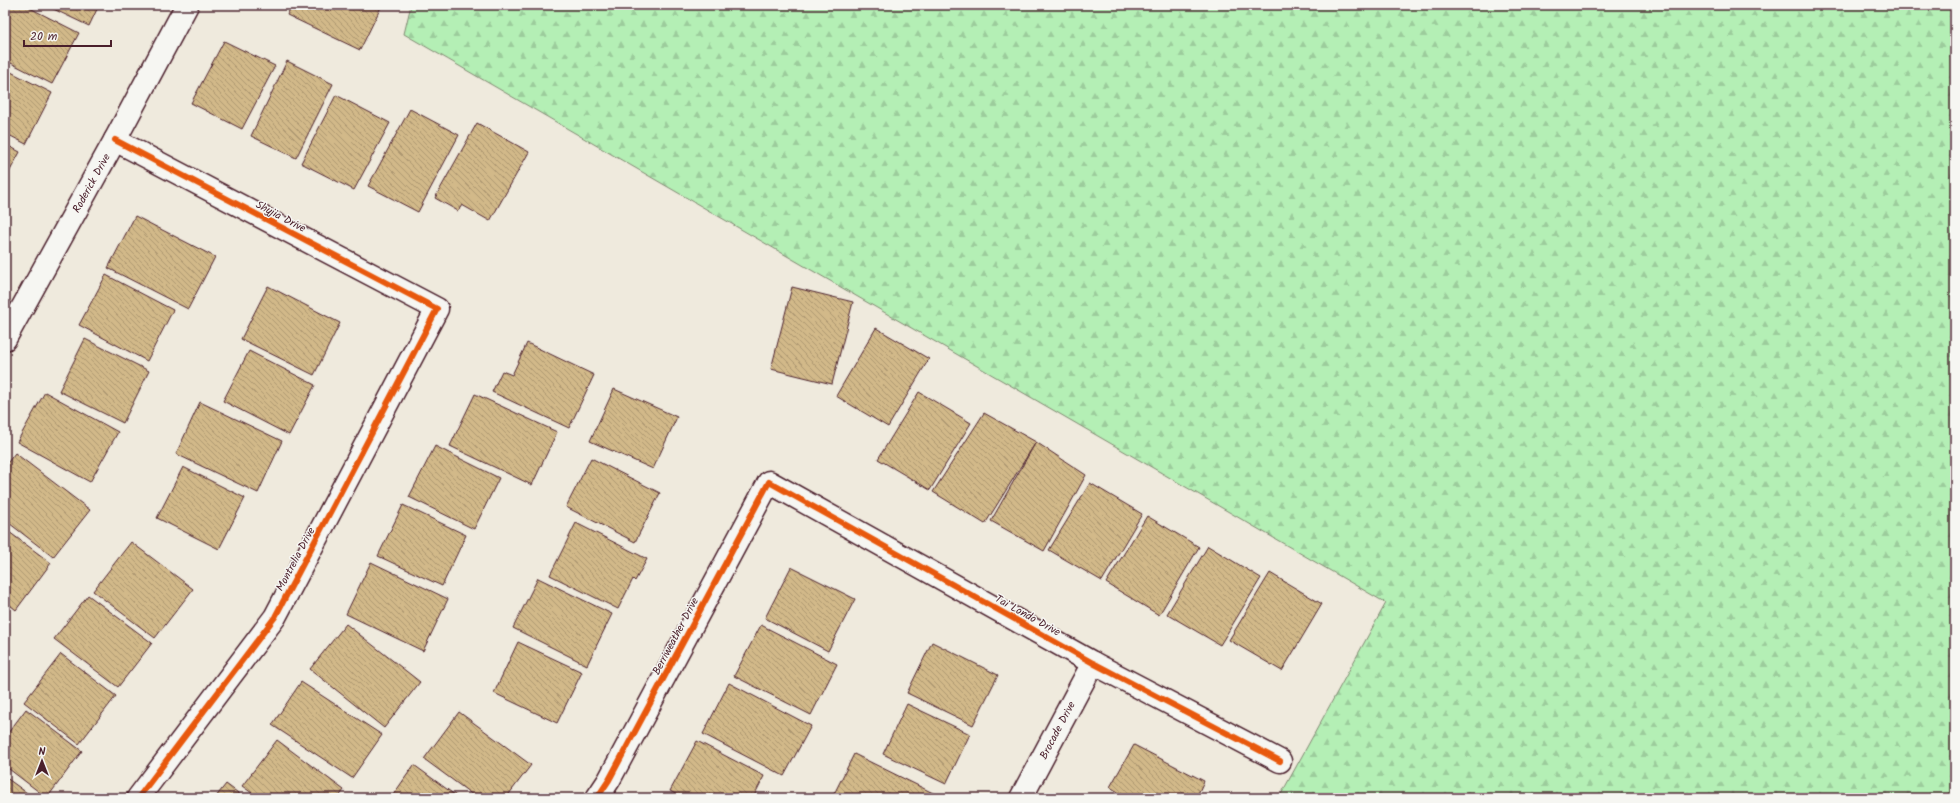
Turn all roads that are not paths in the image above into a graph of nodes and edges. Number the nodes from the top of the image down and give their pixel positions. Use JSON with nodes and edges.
{"nodes":[{"id":1,"x":187,"y":5,"type":"edge"},
{"id":2,"x":115,"y":140,"type":"junction"},
{"id":3,"x":437,"y":309,"type":"joint"},
{"id":4,"x":5,"y":339,"type":"edge"},
{"id":5,"x":769,"y":482,"type":"joint"},
{"id":6,"x":1093,"y":663,"type":"junction"},
{"id":7,"x":1280,"y":761,"type":"dead end"},
{"id":8,"x":138,"y":798,"type":"edge"},
{"id":9,"x":597,"y":798,"type":"edge"},
{"id":10,"x":1021,"y":798,"type":"edge"}],
"edges":[{"from":1,"to":2,"type":"street","name":"Roderick Drive"},
{"from":2,"to":3,"type":"street","name":"Shyjia Drive"},
{"from":2,"to":4,"type":"street","name":"Roderick Drive"},
{"from":3,"to":8,"type":"street","name":"Montrelia Drive"},
{"from":5,"to":6,"type":"street","name":"Tai Londo Drive"},
{"from":5,"to":9,"type":"street","name":"Berriweather Drive"},
{"from":6,"to":7,"type":"street","name":"Tai Londo Drive"},
{"from":6,"to":10,"type":"street","name":"Brocade Drive"}]}
